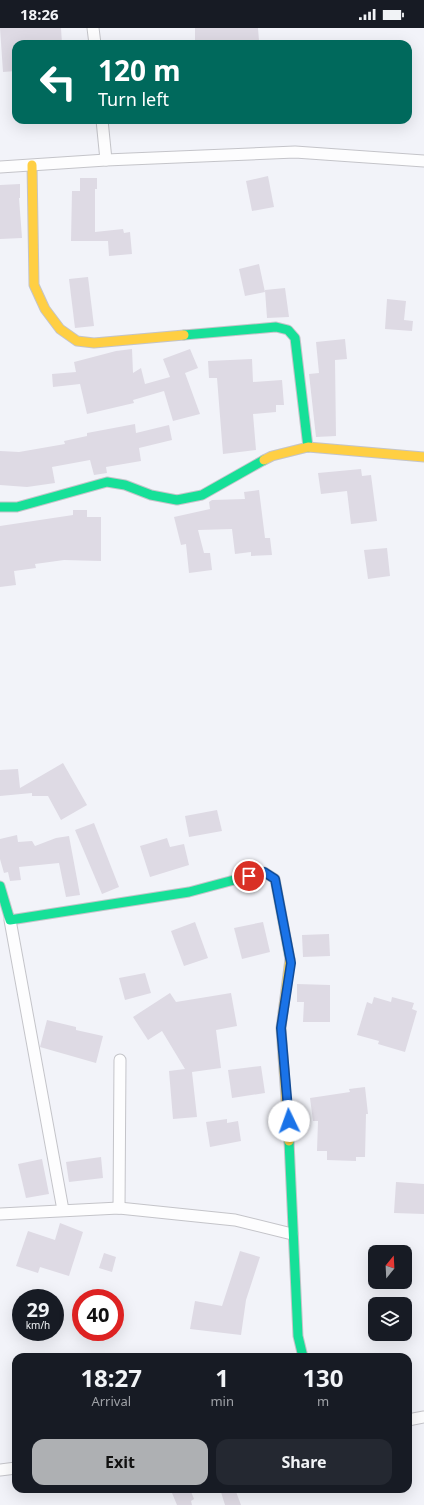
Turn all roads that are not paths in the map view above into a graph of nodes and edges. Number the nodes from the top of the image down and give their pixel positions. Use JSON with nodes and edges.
{"nodes":[{"id":1,"x":93,"y":28,"type":"edge"},
{"id":2,"x":94,"y":40,"type":"edge"},
{"id":3,"x":102,"y":124,"type":"edge"},
{"id":4,"x":106,"y":160,"type":"junction"},
{"id":5,"x":424,"y":161,"type":"edge"},
{"id":6,"x":32,"y":165,"type":"junction"},
{"id":7,"x":0,"y":167,"type":"edge"},
{"id":8,"x":308,"y":447,"type":"junction"},
{"id":9,"x":424,"y":457,"type":"edge"},
{"id":10,"x":0,"y":507,"type":"edge"},
{"id":11,"x":0,"y":886,"type":"edge"},
{"id":12,"x":10,"y":920,"type":"junction"},
{"id":13,"x":120,"y":1060,"type":"dead end"},
{"id":14,"x":119,"y":1208,"type":"junction"},
{"id":15,"x":63,"y":1210,"type":"junction"},
{"id":16,"x":0,"y":1214,"type":"edge"},
{"id":17,"x":292,"y":1234,"type":"junction"},
{"id":18,"x":302,"y":1353,"type":"edge"},
{"id":19,"x":424,"y":1417,"type":"edge"},
{"id":20,"x":412,"y":1419,"type":"edge"},
{"id":21,"x":12,"y":1468,"type":"edge"},
{"id":22,"x":0,"y":1470,"type":"edge"}],
"edges":[{"from":1,"to":2,"type":"street"},
{"from":3,"to":4,"type":"street"},
{"from":4,"to":5,"type":"street"},
{"from":4,"to":6,"type":"street"},
{"from":6,"to":7,"type":"street"},
{"from":6,"to":8,"type":"street"},
{"from":8,"to":9,"type":"street"},
{"from":8,"to":10,"type":"street"},
{"from":11,"to":12,"type":"street"},
{"from":12,"to":15,"type":"street"},
{"from":12,"to":17,"type":"street"},
{"from":13,"to":14,"type":"street"},
{"from":14,"to":15,"type":"street"},
{"from":14,"to":17,"type":"street"},
{"from":15,"to":16,"type":"street"},
{"from":17,"to":18,"type":"street"},
{"from":19,"to":20,"type":"street"},
{"from":21,"to":22,"type":"street"}]}
